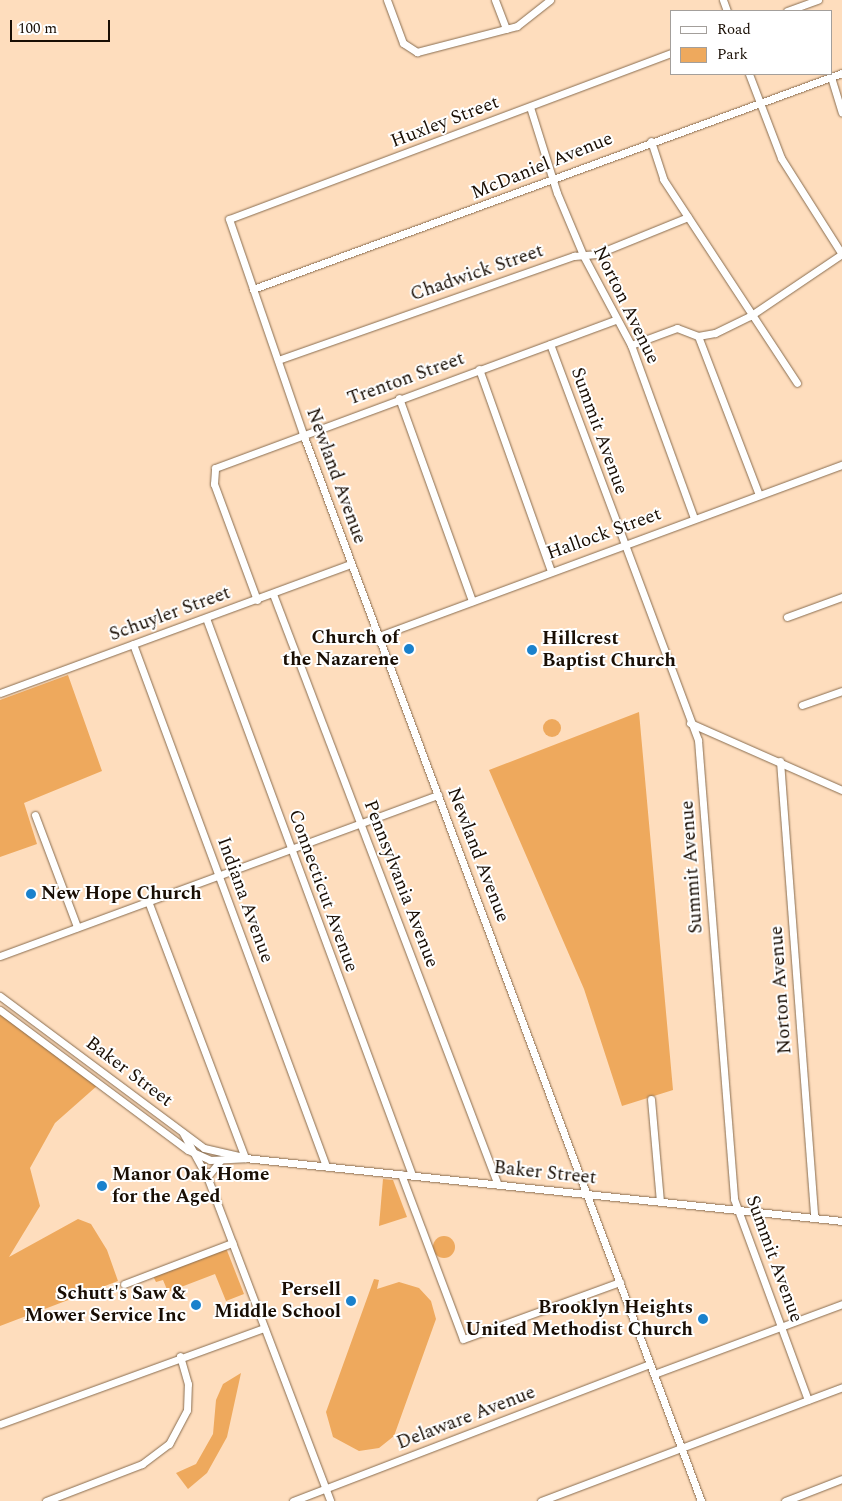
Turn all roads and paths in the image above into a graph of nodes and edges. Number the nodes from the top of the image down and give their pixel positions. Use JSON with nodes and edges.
{"nodes":[{"id":1,"x":387,"y":0,"type":"edge"},
{"id":2,"x":495,"y":0,"type":"edge"},
{"id":3,"x":550,"y":0,"type":"edge"},
{"id":4,"x":818,"y":0,"type":"edge"},
{"id":5,"x":789,"y":10,"type":"edge"},
{"id":6,"x":506,"y":29,"type":"junction"},
{"id":7,"x":670,"y":53,"type":"edge"},
{"id":8,"x":842,"y":73,"type":"edge"},
{"id":9,"x":749,"y":75,"type":"edge"},
{"id":10,"x":830,"y":77,"type":"junction"},
{"id":11,"x":759,"y":102,"type":"junction"},
{"id":12,"x":530,"y":107,"type":"junction"},
{"id":13,"x":842,"y":112,"type":"edge"},
{"id":14,"x":651,"y":141,"type":"junction"},
{"id":15,"x":552,"y":177,"type":"junction"},
{"id":16,"x":688,"y":218,"type":"junction"},
{"id":17,"x":229,"y":219,"type":"joint"},
{"id":18,"x":842,"y":254,"type":"edge"},
{"id":19,"x":583,"y":255,"type":"junction"},
{"id":20,"x":253,"y":289,"type":"junction"},
{"id":21,"x":750,"y":316,"type":"junction"},
{"id":22,"x":615,"y":320,"type":"junction"},
{"id":23,"x":698,"y":336,"type":"junction"},
{"id":24,"x":550,"y":344,"type":"junction"},
{"id":25,"x":631,"y":345,"type":"junction"},
{"id":26,"x":278,"y":360,"type":"junction"},
{"id":27,"x":478,"y":370,"type":"junction"},
{"id":28,"x":797,"y":383,"type":"dead end"},
{"id":29,"x":399,"y":398,"type":"junction"},
{"id":30,"x":303,"y":434,"type":"junction"},
{"id":31,"x":842,"y":465,"type":"edge"},
{"id":32,"x":760,"y":495,"type":"junction"},
{"id":33,"x":694,"y":518,"type":"junction"},
{"id":34,"x":623,"y":545,"type":"junction"},
{"id":35,"x":351,"y":564,"type":"junction"},
{"id":36,"x":551,"y":572,"type":"junction"},
{"id":37,"x":273,"y":594,"type":"junction"},
{"id":38,"x":842,"y":597,"type":"edge"},
{"id":39,"x":257,"y":600,"type":"junction"},
{"id":40,"x":472,"y":601,"type":"junction"},
{"id":41,"x":787,"y":617,"type":"dead end"},
{"id":42,"x":206,"y":618,"type":"junction"},
{"id":43,"x":379,"y":636,"type":"junction"},
{"id":44,"x":133,"y":644,"type":"junction"},
{"id":45,"x":842,"y":691,"type":"edge"},
{"id":46,"x":0,"y":693,"type":"edge"},
{"id":47,"x":802,"y":705,"type":"dead end"},
{"id":48,"x":690,"y":723,"type":"junction"},
{"id":49,"x":780,"y":761,"type":"junction"},
{"id":50,"x":842,"y":790,"type":"edge"},
{"id":51,"x":438,"y":794,"type":"junction"},
{"id":52,"x":35,"y":815,"type":"dead end"},
{"id":53,"x":360,"y":823,"type":"junction"},
{"id":54,"x":290,"y":849,"type":"junction"},
{"id":55,"x":219,"y":875,"type":"junction"},
{"id":56,"x":148,"y":900,"type":"junction"},
{"id":57,"x":77,"y":927,"type":"junction"},
{"id":58,"x":0,"y":956,"type":"edge"},
{"id":59,"x":0,"y":996,"type":"edge"},
{"id":60,"x":0,"y":1010,"type":"edge"},
{"id":61,"x":652,"y":1099,"type":"dead end"},
{"id":62,"x":183,"y":1133,"type":"junction"},
{"id":63,"x":198,"y":1156,"type":"junction"},
{"id":64,"x":245,"y":1158,"type":"junction"},
{"id":65,"x":224,"y":1159,"type":"junction"},
{"id":66,"x":326,"y":1166,"type":"junction"},
{"id":67,"x":401,"y":1174,"type":"junction"},
{"id":68,"x":412,"y":1175,"type":"junction"},
{"id":69,"x":207,"y":1177,"type":"junction"},
{"id":70,"x":498,"y":1185,"type":"junction"},
{"id":71,"x":588,"y":1194,"type":"junction"},
{"id":72,"x":660,"y":1201,"type":"junction"},
{"id":73,"x":737,"y":1209,"type":"junction"},
{"id":74,"x":814,"y":1216,"type":"junction"},
{"id":75,"x":842,"y":1221,"type":"edge"},
{"id":76,"x":232,"y":1243,"type":"junction"},
{"id":77,"x":620,"y":1282,"type":"junction"},
{"id":78,"x":124,"y":1284,"type":"dead end"},
{"id":79,"x":842,"y":1304,"type":"edge"},
{"id":80,"x":781,"y":1327,"type":"junction"},
{"id":81,"x":264,"y":1328,"type":"junction"},
{"id":82,"x":180,"y":1356,"type":"junction"},
{"id":83,"x":650,"y":1364,"type":"junction"},
{"id":84,"x":654,"y":1374,"type":"junction"},
{"id":85,"x":842,"y":1387,"type":"edge"},
{"id":86,"x":808,"y":1400,"type":"junction"},
{"id":87,"x":0,"y":1424,"type":"edge"},
{"id":88,"x":681,"y":1448,"type":"junction"},
{"id":89,"x":842,"y":1479,"type":"edge"},
{"id":90,"x":325,"y":1489,"type":"junction"},
{"id":91,"x":789,"y":1500,"type":"edge"},
{"id":92,"x":46,"y":1501,"type":"edge"},
{"id":93,"x":293,"y":1501,"type":"edge"},
{"id":94,"x":330,"y":1501,"type":"edge"},
{"id":95,"x":541,"y":1501,"type":"edge"},
{"id":96,"x":701,"y":1501,"type":"edge"}],
"edges":[{"from":1,"to":6,"type":"street"},
{"from":2,"to":6,"type":"street"},
{"from":3,"to":6,"type":"street"},
{"from":4,"to":5,"type":"street"},
{"from":7,"to":12,"type":"street","name":"Huxley Street"},
{"from":8,"to":10,"type":"street","name":"McDaniel Avenue"},
{"from":9,"to":11,"type":"street"},
{"from":10,"to":11,"type":"street","name":"McDaniel Avenue"},
{"from":10,"to":13,"type":"street"},
{"from":11,"to":14,"type":"street","name":"McDaniel Avenue"},
{"from":11,"to":18,"type":"street"},
{"from":12,"to":15,"type":"street","name":"Norton Avenue"},
{"from":12,"to":17,"type":"street","name":"Huxley Street"},
{"from":14,"to":15,"type":"street","name":"McDaniel Avenue"},
{"from":14,"to":16,"type":"street"},
{"from":15,"to":19,"type":"street","name":"Norton Avenue"},
{"from":15,"to":20,"type":"street","name":"McDaniel Avenue"},
{"from":16,"to":19,"type":"street","name":"Chadwick Street"},
{"from":16,"to":21,"type":"street"},
{"from":17,"to":20,"type":"street","name":"Newland Avenue"},
{"from":18,"to":21,"type":"street"},
{"from":19,"to":22,"type":"street","name":"Norton Avenue"},
{"from":19,"to":26,"type":"street","name":"Chadwick Street"},
{"from":20,"to":26,"type":"street","name":"Newland Avenue"},
{"from":21,"to":23,"type":"street"},
{"from":21,"to":28,"type":"street"},
{"from":22,"to":24,"type":"street","name":"Trenton Street"},
{"from":22,"to":25,"type":"street","name":"Norton Avenue"},
{"from":23,"to":25,"type":"street"},
{"from":23,"to":32,"type":"street"},
{"from":24,"to":27,"type":"street","name":"Trenton Street"},
{"from":24,"to":34,"type":"street","name":"Summit Avenue"},
{"from":25,"to":33,"type":"street","name":"Norton Avenue"},
{"from":26,"to":30,"type":"street","name":"Newland Avenue"},
{"from":27,"to":29,"type":"street","name":"Trenton Street"},
{"from":27,"to":36,"type":"street"},
{"from":29,"to":30,"type":"street","name":"Trenton Street"},
{"from":29,"to":40,"type":"street"},
{"from":30,"to":35,"type":"street","name":"Newland Avenue"},
{"from":30,"to":39,"type":"street","name":"Trenton Street"},
{"from":31,"to":32,"type":"street","name":"Hallock Street"},
{"from":32,"to":33,"type":"street","name":"Hallock Street"},
{"from":33,"to":34,"type":"street","name":"Hallock Street"},
{"from":34,"to":36,"type":"street","name":"Hallock Street"},
{"from":34,"to":48,"type":"street","name":"Summit Avenue"},
{"from":35,"to":37,"type":"street","name":"Schuyler Street"},
{"from":35,"to":43,"type":"street","name":"Newland Avenue"},
{"from":36,"to":40,"type":"street","name":"Hallock Street"},
{"from":37,"to":39,"type":"street","name":"Schuyler Street"},
{"from":37,"to":53,"type":"street","name":"Pennsylvania Avenue"},
{"from":38,"to":41,"type":"street"},
{"from":39,"to":42,"type":"street","name":"Schuyler Street"},
{"from":40,"to":43,"type":"street","name":"Hallock Street"},
{"from":42,"to":44,"type":"street","name":"Schuyler Street"},
{"from":42,"to":54,"type":"street","name":"Connecticut Avenue"},
{"from":43,"to":51,"type":"street","name":"Newland Avenue"},
{"from":44,"to":46,"type":"street","name":"Schuyler Street"},
{"from":44,"to":55,"type":"street","name":"Indiana Avenue"},
{"from":45,"to":47,"type":"street"},
{"from":48,"to":49,"type":"street"},
{"from":48,"to":73,"type":"street","name":"Summit Avenue"},
{"from":49,"to":50,"type":"street"},
{"from":49,"to":74,"type":"street","name":"Norton Avenue"},
{"from":51,"to":53,"type":"street"},
{"from":51,"to":71,"type":"street","name":"Newland Avenue"},
{"from":52,"to":57,"type":"street"},
{"from":53,"to":54,"type":"street"},
{"from":53,"to":70,"type":"street","name":"Pennsylvania Avenue"},
{"from":54,"to":55,"type":"street"},
{"from":54,"to":68,"type":"street","name":"Connecticut Avenue"},
{"from":55,"to":56,"type":"street"},
{"from":55,"to":66,"type":"street","name":"Indiana Avenue"},
{"from":56,"to":57,"type":"street"},
{"from":56,"to":64,"type":"street"},
{"from":57,"to":58,"type":"street"},
{"from":59,"to":62,"type":"street","name":"Baker Street"},
{"from":60,"to":63,"type":"street","name":"Baker Street"},
{"from":61,"to":72,"type":"street"},
{"from":62,"to":63,"type":"street"},
{"from":62,"to":64,"type":"street","name":"Baker Street"},
{"from":63,"to":65,"type":"street","name":"Baker Street"},
{"from":63,"to":69,"type":"street"},
{"from":64,"to":65,"type":"street","name":"Baker Street"},
{"from":64,"to":66,"type":"street","name":"Baker Street"},
{"from":65,"to":69,"type":"street"},
{"from":66,"to":67,"type":"street","name":"Baker Street"},
{"from":67,"to":68,"type":"street","name":"Baker Street"},
{"from":67,"to":77,"type":"street"},
{"from":68,"to":70,"type":"street","name":"Baker Street"},
{"from":69,"to":76,"type":"street"},
{"from":70,"to":71,"type":"street","name":"Baker Street"},
{"from":71,"to":72,"type":"street","name":"Baker Street"},
{"from":71,"to":77,"type":"street","name":"Newland Avenue"},
{"from":72,"to":73,"type":"street","name":"Baker Street"},
{"from":73,"to":74,"type":"street","name":"Baker Street"},
{"from":73,"to":80,"type":"street","name":"Summit Avenue"},
{"from":74,"to":75,"type":"street","name":"Baker Street"},
{"from":76,"to":78,"type":"street"},
{"from":76,"to":81,"type":"street"},
{"from":77,"to":83,"type":"street","name":"Newland Avenue"},
{"from":79,"to":80,"type":"street"},
{"from":80,"to":84,"type":"street"},
{"from":80,"to":86,"type":"street","name":"Summit Avenue"},
{"from":81,"to":82,"type":"street"},
{"from":81,"to":90,"type":"street"},
{"from":82,"to":87,"type":"street"},
{"from":82,"to":92,"type":"street"},
{"from":83,"to":84,"type":"street","name":"Newland Avenue"},
{"from":83,"to":90,"type":"street","name":"Delaware Avenue"},
{"from":84,"to":88,"type":"street","name":"Newland Avenue"},
{"from":85,"to":86,"type":"street"},
{"from":86,"to":88,"type":"street"},
{"from":88,"to":95,"type":"street"},
{"from":88,"to":96,"type":"street","name":"Newland Avenue"},
{"from":89,"to":91,"type":"street"},
{"from":90,"to":93,"type":"street","name":"Delaware Avenue"},
{"from":90,"to":94,"type":"street"}]}
